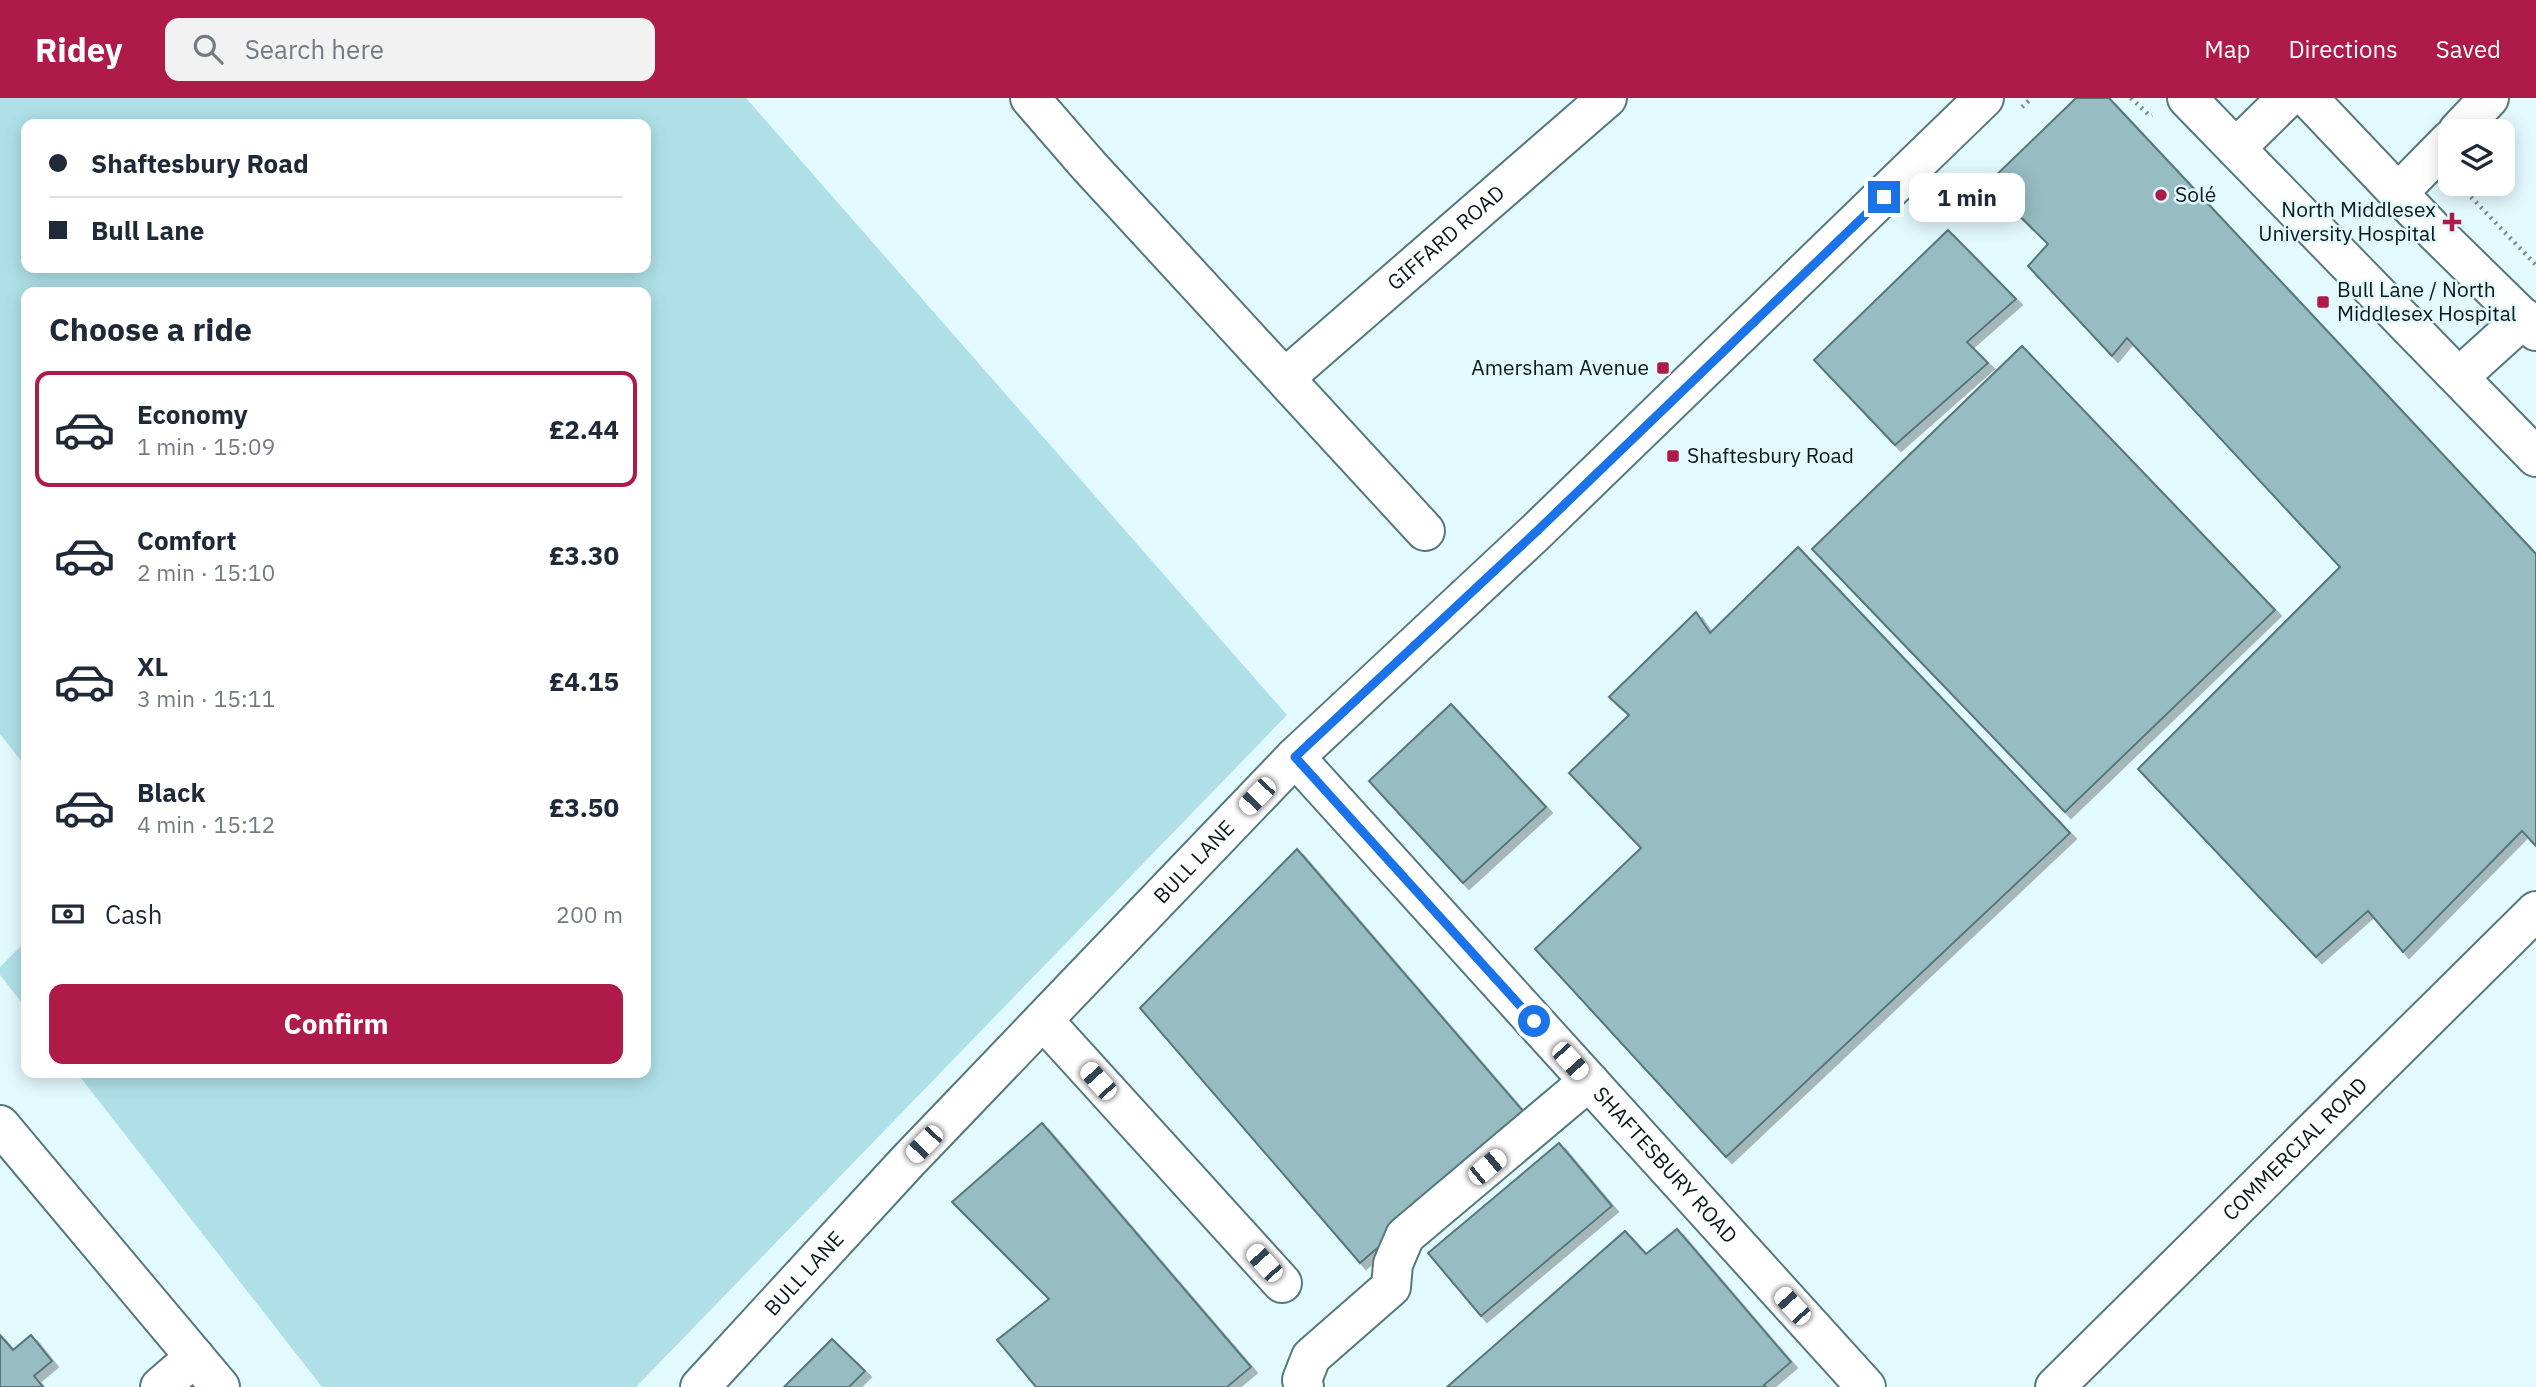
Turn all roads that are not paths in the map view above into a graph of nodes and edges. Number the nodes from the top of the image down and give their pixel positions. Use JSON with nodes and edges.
{"nodes":[{"id":1,"x":1030,"y":98,"type":"edge"},
{"id":2,"x":1607,"y":98,"type":"edge"},
{"id":3,"x":1984,"y":98,"type":"edge"},
{"id":4,"x":2287,"y":98,"type":"edge"},
{"id":5,"x":2308,"y":98,"type":"edge"},
{"id":6,"x":2489,"y":98,"type":"edge"},
{"id":7,"x":2172,"y":104,"type":"edge"},
{"id":8,"x":2469,"y":119,"type":"edge"},
{"id":9,"x":2236,"y":148,"type":"junction"},
{"id":10,"x":2438,"y":152,"type":"edge"},
{"id":11,"x":2398,"y":193,"type":"junction"},
{"id":12,"x":2530,"y":325,"type":"edge"},
{"id":13,"x":1286,"y":377,"type":"junction"},
{"id":14,"x":2459,"y":377,"type":"junction"},
{"id":15,"x":2536,"y":457,"type":"edge"},
{"id":16,"x":1425,"y":531,"type":"dead end"},
{"id":17,"x":1295,"y":757,"type":"junction"},
{"id":18,"x":2536,"y":911,"type":"edge"},
{"id":19,"x":1043,"y":1020,"type":"junction"},
{"id":20,"x":1589,"y":1082,"type":"junction"},
{"id":21,"x":0,"y":1125,"type":"edge"},
{"id":22,"x":1282,"y":1283,"type":"dead end"},
{"id":23,"x":195,"y":1357,"type":"junction"},
{"id":24,"x":160,"y":1387,"type":"edge"},
{"id":25,"x":220,"y":1387,"type":"edge"},
{"id":26,"x":700,"y":1387,"type":"edge"},
{"id":27,"x":1304,"y":1387,"type":"edge"},
{"id":28,"x":1866,"y":1387,"type":"edge"},
{"id":29,"x":2055,"y":1387,"type":"edge"}],
"edges":[{"from":1,"to":13,"type":"street"},
{"from":2,"to":13,"type":"street","name":"GIFFARD ROAD"},
{"from":3,"to":17,"type":"street","name":"BULL LANE"},
{"from":4,"to":9,"type":"street"},
{"from":5,"to":11,"type":"street"},
{"from":6,"to":8,"type":"street"},
{"from":7,"to":9,"type":"street"},
{"from":9,"to":14,"type":"street"},
{"from":10,"to":11,"type":"street"},
{"from":11,"to":12,"type":"street"},
{"from":12,"to":14,"type":"street"},
{"from":13,"to":16,"type":"street"},
{"from":14,"to":15,"type":"street"},
{"from":17,"to":19,"type":"street","name":"BULL LANE"},
{"from":17,"to":20,"type":"street","name":"SHAFTESBURY ROAD"},
{"from":18,"to":29,"type":"street","name":"COMMERCIAL ROAD"},
{"from":19,"to":22,"type":"street"},
{"from":19,"to":26,"type":"street","name":"BULL LANE"},
{"from":20,"to":27,"type":"street"},
{"from":20,"to":28,"type":"street","name":"SHAFTESBURY ROAD"},
{"from":21,"to":23,"type":"street"},
{"from":23,"to":24,"type":"street"},
{"from":23,"to":25,"type":"street"}]}
